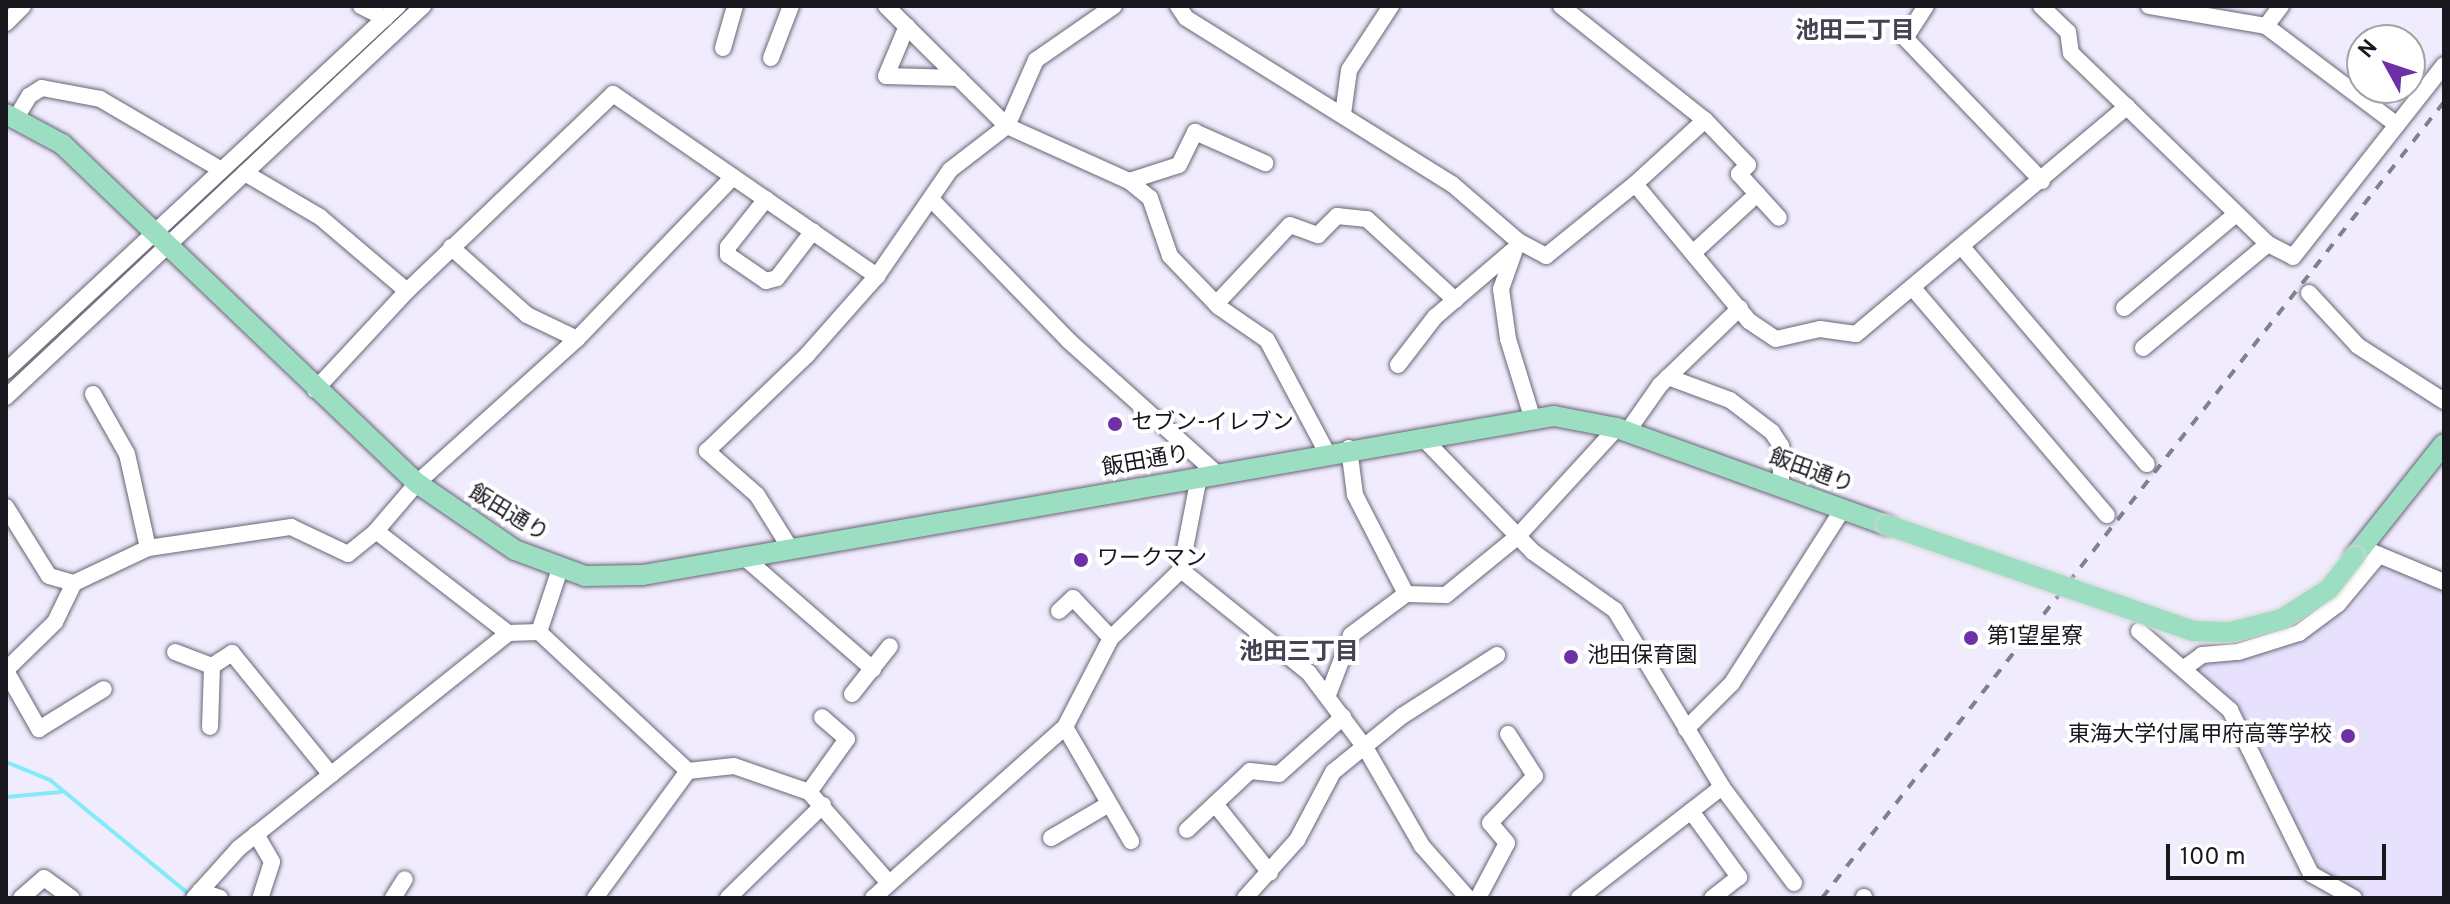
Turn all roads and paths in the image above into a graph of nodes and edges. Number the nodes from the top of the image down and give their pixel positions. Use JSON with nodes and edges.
{"nodes":[{"id":1,"x":23,"y":6,"type":"edge"},
{"id":2,"x":361,"y":6,"type":"edge"},
{"id":3,"x":398,"y":6,"type":"edge"},
{"id":4,"x":423,"y":6,"type":"edge"},
{"id":5,"x":735,"y":6,"type":"edge"},
{"id":6,"x":791,"y":6,"type":"edge"},
{"id":7,"x":886,"y":6,"type":"edge"},
{"id":8,"x":1114,"y":6,"type":"edge"},
{"id":9,"x":1178,"y":6,"type":"edge"},
{"id":10,"x":1391,"y":6,"type":"edge"},
{"id":11,"x":1926,"y":6,"type":"edge"},
{"id":12,"x":2041,"y":6,"type":"edge"},
{"id":13,"x":2149,"y":6,"type":"edge"},
{"id":14,"x":2281,"y":6,"type":"edge"},
{"id":15,"x":1565,"y":7,"type":"edge"},
{"id":16,"x":2197,"y":8,"type":"edge"},
{"id":17,"x":385,"y":18,"type":"junction"},
{"id":18,"x":6,"y":23,"type":"edge"},
{"id":19,"x":907,"y":26,"type":"junction"},
{"id":20,"x":2266,"y":26,"type":"junction"},
{"id":21,"x":723,"y":48,"type":"dead end"},
{"id":22,"x":771,"y":58,"type":"dead end"},
{"id":23,"x":2444,"y":65,"type":"edge"},
{"id":24,"x":959,"y":78,"type":"junction"},
{"id":25,"x":2127,"y":107,"type":"junction"},
{"id":26,"x":1343,"y":114,"type":"junction"},
{"id":27,"x":11,"y":116,"type":"edge"},
{"id":28,"x":1705,"y":120,"type":"junction"},
{"id":29,"x":2397,"y":125,"type":"junction"},
{"id":30,"x":1007,"y":126,"type":"junction"},
{"id":31,"x":1265,"y":163,"type":"dead end"},
{"id":32,"x":220,"y":169,"type":"junction"},
{"id":33,"x":245,"y":173,"type":"junction"},
{"id":34,"x":733,"y":177,"type":"junction"},
{"id":35,"x":1129,"y":181,"type":"junction"},
{"id":36,"x":2042,"y":181,"type":"junction"},
{"id":37,"x":1635,"y":184,"type":"junction"},
{"id":38,"x":1757,"y":194,"type":"junction"},
{"id":39,"x":766,"y":199,"type":"junction"},
{"id":40,"x":931,"y":199,"type":"junction"},
{"id":41,"x":2236,"y":214,"type":"junction"},
{"id":42,"x":1779,"y":218,"type":"dead end"},
{"id":43,"x":150,"y":231,"type":"junction"},
{"id":44,"x":813,"y":231,"type":"junction"},
{"id":45,"x":1517,"y":244,"type":"junction"},
{"id":46,"x":2268,"y":244,"type":"junction"},
{"id":47,"x":167,"y":247,"type":"junction"},
{"id":48,"x":451,"y":247,"type":"junction"},
{"id":49,"x":1962,"y":247,"type":"junction"},
{"id":50,"x":1694,"y":252,"type":"junction"},
{"id":51,"x":877,"y":276,"type":"junction"},
{"id":52,"x":1912,"y":287,"type":"junction"},
{"id":53,"x":407,"y":291,"type":"junction"},
{"id":54,"x":2309,"y":293,"type":"dead end"},
{"id":55,"x":1455,"y":300,"type":"junction"},
{"id":56,"x":1216,"y":304,"type":"junction"},
{"id":57,"x":1740,"y":308,"type":"junction"},
{"id":58,"x":2124,"y":308,"type":"dead end"},
{"id":59,"x":577,"y":339,"type":"junction"},
{"id":60,"x":2143,"y":348,"type":"dead end"},
{"id":61,"x":1398,"y":365,"type":"dead end"},
{"id":62,"x":6,"y":371,"type":"edge"},
{"id":63,"x":1668,"y":377,"type":"junction"},
{"id":64,"x":315,"y":390,"type":"junction"},
{"id":65,"x":93,"y":394,"type":"dead end"},
{"id":66,"x":6,"y":397,"type":"edge"},
{"id":67,"x":2444,"y":401,"type":"edge"},
{"id":68,"x":1532,"y":417,"type":"junction"},
{"id":69,"x":1622,"y":430,"type":"junction"},
{"id":70,"x":1422,"y":437,"type":"junction"},
{"id":71,"x":2444,"y":444,"type":"edge"},
{"id":72,"x":1349,"y":448,"type":"junction"},
{"id":73,"x":1327,"y":453,"type":"junction"},
{"id":74,"x":2147,"y":464,"type":"dead end"},
{"id":75,"x":1208,"y":476,"type":"junction"},
{"id":76,"x":417,"y":483,"type":"junction"},
{"id":77,"x":1781,"y":487,"type":"junction"},
{"id":78,"x":6,"y":507,"type":"edge"},
{"id":79,"x":1843,"y":509,"type":"junction"},
{"id":80,"x":2107,"y":515,"type":"dead end"},
{"id":81,"x":376,"y":531,"type":"junction"},
{"id":82,"x":1517,"y":537,"type":"junction"},
{"id":83,"x":148,"y":548,"type":"junction"},
{"id":84,"x":790,"y":548,"type":"junction"},
{"id":85,"x":2365,"y":553,"type":"junction"},
{"id":86,"x":744,"y":557,"type":"junction"},
{"id":87,"x":560,"y":569,"type":"junction"},
{"id":88,"x":1181,"y":570,"type":"junction"},
{"id":89,"x":2444,"y":582,"type":"edge"},
{"id":90,"x":74,"y":583,"type":"junction"},
{"id":91,"x":1406,"y":594,"type":"junction"},
{"id":92,"x":1059,"y":611,"type":"dead end"},
{"id":93,"x":2139,"y":631,"type":"dead end"},
{"id":94,"x":539,"y":632,"type":"junction"},
{"id":95,"x":508,"y":633,"type":"junction"},
{"id":96,"x":1111,"y":638,"type":"junction"},
{"id":97,"x":890,"y":646,"type":"dead end"},
{"id":98,"x":175,"y":652,"type":"dead end"},
{"id":99,"x":1497,"y":655,"type":"dead end"},
{"id":100,"x":212,"y":666,"type":"junction"},
{"id":101,"x":873,"y":669,"type":"junction"},
{"id":102,"x":2183,"y":669,"type":"junction"},
{"id":103,"x":6,"y":670,"type":"edge"},
{"id":104,"x":104,"y":689,"type":"dead end"},
{"id":105,"x":852,"y":694,"type":"dead end"},
{"id":106,"x":1328,"y":695,"type":"junction"},
{"id":107,"x":822,"y":717,"type":"dead end"},
{"id":108,"x":1343,"y":717,"type":"junction"},
{"id":109,"x":210,"y":727,"type":"dead end"},
{"id":110,"x":1065,"y":727,"type":"junction"},
{"id":111,"x":1686,"y":729,"type":"junction"},
{"id":112,"x":1508,"y":734,"type":"dead end"},
{"id":113,"x":1366,"y":749,"type":"junction"},
{"id":114,"x":688,"y":771,"type":"junction"},
{"id":115,"x":331,"y":775,"type":"junction"},
{"id":116,"x":1722,"y":787,"type":"junction"},
{"id":117,"x":809,"y":792,"type":"junction"},
{"id":118,"x":1109,"y":804,"type":"junction"},
{"id":119,"x":1215,"y":804,"type":"junction"},
{"id":120,"x":823,"y":805,"type":"junction"},
{"id":121,"x":1691,"y":811,"type":"junction"},
{"id":122,"x":1187,"y":830,"type":"dead end"},
{"id":123,"x":256,"y":834,"type":"junction"},
{"id":124,"x":1051,"y":838,"type":"dead end"},
{"id":125,"x":1131,"y":841,"type":"dead end"},
{"id":126,"x":1270,"y":873,"type":"junction"},
{"id":127,"x":405,"y":879,"type":"dead end"},
{"id":128,"x":889,"y":883,"type":"junction"},
{"id":129,"x":1794,"y":883,"type":"dead end"},
{"id":130,"x":197,"y":894,"type":"edge"},
{"id":131,"x":21,"y":898,"type":"edge"},
{"id":132,"x":72,"y":898,"type":"edge"},
{"id":133,"x":220,"y":898,"type":"edge"},
{"id":134,"x":260,"y":898,"type":"edge"},
{"id":135,"x":393,"y":898,"type":"edge"},
{"id":136,"x":595,"y":898,"type":"edge"},
{"id":137,"x":728,"y":898,"type":"edge"},
{"id":138,"x":873,"y":898,"type":"edge"},
{"id":139,"x":1245,"y":898,"type":"edge"},
{"id":140,"x":1468,"y":898,"type":"edge"},
{"id":141,"x":1478,"y":898,"type":"edge"},
{"id":142,"x":1579,"y":898,"type":"edge"},
{"id":143,"x":1712,"y":898,"type":"edge"},
{"id":144,"x":2354,"y":898,"type":"edge"}],
"edges":[{"from":1,"to":18,"type":"street"},
{"from":2,"to":17,"type":"street"},
{"from":3,"to":17,"type":"street"},
{"from":4,"to":33,"type":"street"},
{"from":5,"to":21,"type":"street"},
{"from":6,"to":22,"type":"street"},
{"from":7,"to":19,"type":"street"},
{"from":8,"to":30,"type":"street"},
{"from":9,"to":26,"type":"street"},
{"from":10,"to":26,"type":"street"},
{"from":11,"to":36,"type":"street"},
{"from":12,"to":25,"type":"street"},
{"from":13,"to":16,"type":"street"},
{"from":14,"to":20,"type":"street"},
{"from":15,"to":28,"type":"street"},
{"from":16,"to":20,"type":"street"},
{"from":17,"to":32,"type":"street"},
{"from":19,"to":24,"type":"street"},
{"from":19,"to":24,"type":"street"},
{"from":20,"to":29,"type":"street"},
{"from":23,"to":29,"type":"street"},
{"from":24,"to":30,"type":"street"},
{"from":25,"to":36,"type":"street"},
{"from":25,"to":41,"type":"street"},
{"from":26,"to":45,"type":"street"},
{"from":27,"to":32,"type":"street"},
{"from":27,"to":43,"type":"main road","name":"飯田通り"},
{"from":28,"to":37,"type":"street"},
{"from":28,"to":38,"type":"street"},
{"from":29,"to":46,"type":"street"},
{"from":30,"to":35,"type":"street"},
{"from":30,"to":40,"type":"street"},
{"from":31,"to":35,"type":"street"},
{"from":32,"to":43,"type":"street"},
{"from":33,"to":47,"type":"street"},
{"from":33,"to":53,"type":"street"},
{"from":34,"to":39,"type":"street"},
{"from":34,"to":48,"type":"street"},
{"from":34,"to":59,"type":"street"},
{"from":35,"to":56,"type":"street"},
{"from":36,"to":49,"type":"street"},
{"from":37,"to":45,"type":"street"},
{"from":37,"to":50,"type":"street"},
{"from":38,"to":42,"type":"street"},
{"from":38,"to":50,"type":"street"},
{"from":39,"to":44,"type":"street"},
{"from":39,"to":44,"type":"street"},
{"from":40,"to":51,"type":"street"},
{"from":40,"to":75,"type":"street"},
{"from":41,"to":46,"type":"street"},
{"from":41,"to":58,"type":"street"},
{"from":43,"to":47,"type":"main road","name":"飯田通り"},
{"from":43,"to":62,"type":"street"},
{"from":44,"to":51,"type":"street"},
{"from":45,"to":55,"type":"street"},
{"from":45,"to":68,"type":"street"},
{"from":46,"to":60,"type":"street"},
{"from":47,"to":64,"type":"main road","name":"飯田通り"},
{"from":47,"to":66,"type":"street"},
{"from":48,"to":53,"type":"street"},
{"from":48,"to":59,"type":"street"},
{"from":49,"to":52,"type":"street"},
{"from":49,"to":74,"type":"street"},
{"from":50,"to":57,"type":"street"},
{"from":51,"to":84,"type":"street"},
{"from":52,"to":57,"type":"street"},
{"from":52,"to":80,"type":"street"},
{"from":53,"to":64,"type":"street"},
{"from":54,"to":67,"type":"street"},
{"from":55,"to":56,"type":"street"},
{"from":55,"to":61,"type":"street"},
{"from":56,"to":73,"type":"street"},
{"from":57,"to":63,"type":"street"},
{"from":59,"to":76,"type":"street"},
{"from":63,"to":69,"type":"street"},
{"from":63,"to":77,"type":"street"},
{"from":64,"to":76,"type":"main road","name":"飯田通り"},
{"from":65,"to":83,"type":"street"},
{"from":68,"to":69,"type":"main road","name":"飯田通り"},
{"from":68,"to":70,"type":"main road","name":"飯田通り"},
{"from":69,"to":77,"type":"main road","name":"飯田通り"},
{"from":69,"to":82,"type":"street"},
{"from":70,"to":72,"type":"main road","name":"飯田通り"},
{"from":70,"to":82,"type":"street"},
{"from":71,"to":85,"type":"main road","name":"飯田通り"},
{"from":72,"to":73,"type":"main road","name":"飯田通り"},
{"from":72,"to":91,"type":"street"},
{"from":73,"to":75,"type":"main road","name":"飯田通り"},
{"from":75,"to":84,"type":"main road","name":"飯田通り"},
{"from":75,"to":88,"type":"street"},
{"from":76,"to":81,"type":"street"},
{"from":76,"to":87,"type":"main road","name":"飯田通り"},
{"from":77,"to":79,"type":"main road","name":"飯田通り"},
{"from":78,"to":90,"type":"street"},
{"from":79,"to":85,"type":"main road","name":"飯田通り","bridge":true},
{"from":79,"to":111,"type":"street"},
{"from":81,"to":83,"type":"street"},
{"from":81,"to":95,"type":"street"},
{"from":82,"to":91,"type":"street"},
{"from":82,"to":111,"type":"street"},
{"from":83,"to":90,"type":"street"},
{"from":84,"to":86,"type":"main road","name":"飯田通り"},
{"from":85,"to":89,"type":"street"},
{"from":85,"to":102,"type":"street"},
{"from":86,"to":87,"type":"main road","name":"飯田通り"},
{"from":86,"to":101,"type":"street"},
{"from":87,"to":94,"type":"street"},
{"from":88,"to":96,"type":"street"},
{"from":88,"to":106,"type":"street"},
{"from":90,"to":103,"type":"street"},
{"from":91,"to":106,"type":"street"},
{"from":92,"to":96,"type":"street"},
{"from":93,"to":102,"type":"street"},
{"from":94,"to":95,"type":"street"},
{"from":94,"to":114,"type":"street"},
{"from":95,"to":115,"type":"street"},
{"from":96,"to":110,"type":"street"},
{"from":97,"to":101,"type":"street"},
{"from":98,"to":100,"type":"street"},
{"from":99,"to":113,"type":"street"},
{"from":100,"to":109,"type":"street"},
{"from":100,"to":115,"type":"street"},
{"from":101,"to":105,"type":"street"},
{"from":102,"to":144,"type":"street"},
{"from":103,"to":104,"type":"street"},
{"from":106,"to":108,"type":"street"},
{"from":107,"to":117,"type":"street"},
{"from":108,"to":113,"type":"street"},
{"from":108,"to":119,"type":"street"},
{"from":110,"to":118,"type":"street"},
{"from":110,"to":128,"type":"street"},
{"from":111,"to":116,"type":"street"},
{"from":112,"to":141,"type":"street"},
{"from":113,"to":126,"type":"street"},
{"from":113,"to":140,"type":"street"},
{"from":114,"to":117,"type":"street"},
{"from":114,"to":136,"type":"street"},
{"from":115,"to":123,"type":"street"},
{"from":116,"to":121,"type":"street"},
{"from":116,"to":129,"type":"street"},
{"from":117,"to":120,"type":"street"},
{"from":118,"to":124,"type":"street"},
{"from":118,"to":125,"type":"street"},
{"from":119,"to":122,"type":"street"},
{"from":119,"to":126,"type":"street"},
{"from":120,"to":128,"type":"street"},
{"from":120,"to":137,"type":"street"},
{"from":121,"to":142,"type":"street"},
{"from":121,"to":143,"type":"street"},
{"from":123,"to":130,"type":"street"},
{"from":123,"to":134,"type":"street"},
{"from":126,"to":139,"type":"street"},
{"from":127,"to":135,"type":"street"},
{"from":128,"to":138,"type":"street"},
{"from":130,"to":133,"type":"street"},
{"from":131,"to":132,"type":"street"}]}
